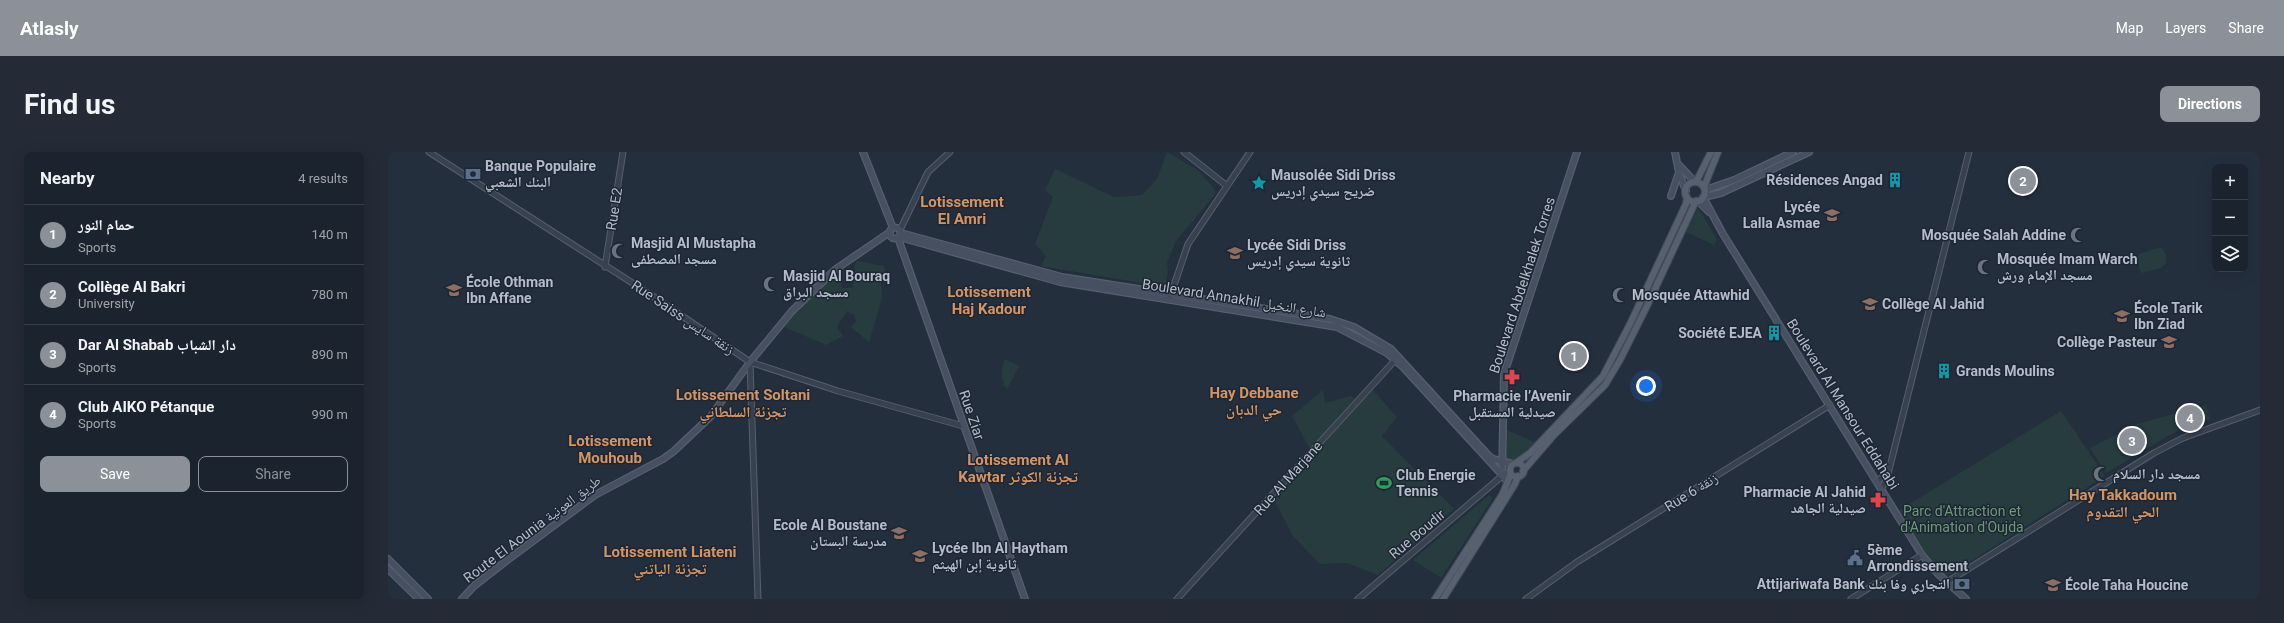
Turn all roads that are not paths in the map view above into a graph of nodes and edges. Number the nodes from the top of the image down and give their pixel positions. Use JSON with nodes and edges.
{"nodes":[{"id":1,"x":429,"y":152,"type":"edge"},
{"id":2,"x":623,"y":152,"type":"edge"},
{"id":3,"x":863,"y":152,"type":"edge"},
{"id":4,"x":950,"y":152,"type":"edge"},
{"id":5,"x":1184,"y":152,"type":"edge"},
{"id":6,"x":1250,"y":152,"type":"edge"},
{"id":7,"x":1577,"y":152,"type":"edge"},
{"id":8,"x":1675,"y":152,"type":"edge"},
{"id":9,"x":1711,"y":152,"type":"edge"},
{"id":10,"x":1718,"y":152,"type":"edge"},
{"id":11,"x":1793,"y":152,"type":"edge"},
{"id":12,"x":1809,"y":152,"type":"edge"},
{"id":13,"x":1969,"y":152,"type":"edge"},
{"id":14,"x":1677,"y":162,"type":"junction"},
{"id":15,"x":1679,"y":173,"type":"junction"},
{"id":16,"x":1696,"y":182,"type":"junction"},
{"id":17,"x":1227,"y":186,"type":"junction"},
{"id":18,"x":1686,"y":194,"type":"junction"},
{"id":19,"x":1671,"y":196,"type":"dead end"},
{"id":20,"x":1702,"y":196,"type":"junction"},
{"id":21,"x":896,"y":234,"type":"junction"},
{"id":22,"x":606,"y":267,"type":"junction"},
{"id":23,"x":1171,"y":294,"type":"junction"},
{"id":24,"x":1170,"y":300,"type":"junction"},
{"id":25,"x":1397,"y":358,"type":"junction"},
{"id":26,"x":750,"y":362,"type":"junction"},
{"id":27,"x":1830,"y":405,"type":"junction"},
{"id":28,"x":2260,"y":410,"type":"edge"},
{"id":29,"x":963,"y":426,"type":"junction"},
{"id":30,"x":1501,"y":461,"type":"junction"},
{"id":31,"x":1515,"y":464,"type":"junction"},
{"id":32,"x":1889,"y":469,"type":"junction"},
{"id":33,"x":1523,"y":471,"type":"junction"},
{"id":34,"x":1515,"y":475,"type":"junction"},
{"id":35,"x":1502,"y":476,"type":"junction"},
{"id":36,"x":1878,"y":481,"type":"junction"},
{"id":37,"x":1508,"y":484,"type":"junction"},
{"id":38,"x":1882,"y":488,"type":"junction"},
{"id":39,"x":1922,"y":555,"type":"junction"},
{"id":40,"x":388,"y":559,"type":"edge"},
{"id":41,"x":388,"y":569,"type":"edge"},
{"id":42,"x":1454,"y":574,"type":"junction"},
{"id":43,"x":1947,"y":582,"type":"junction"},
{"id":44,"x":419,"y":599,"type":"edge"},
{"id":45,"x":428,"y":599,"type":"edge"},
{"id":46,"x":462,"y":599,"type":"edge"},
{"id":47,"x":758,"y":599,"type":"edge"},
{"id":48,"x":1025,"y":599,"type":"edge"},
{"id":49,"x":1177,"y":599,"type":"edge"},
{"id":50,"x":1358,"y":599,"type":"edge"},
{"id":51,"x":1435,"y":599,"type":"edge"},
{"id":52,"x":1442,"y":599,"type":"edge"},
{"id":53,"x":1526,"y":599,"type":"edge"},
{"id":54,"x":1852,"y":599,"type":"edge"},
{"id":55,"x":1966,"y":599,"type":"edge"}],
"edges":[{"from":1,"to":22,"type":"street","name":"Rue Saiss زنقة سايس"},
{"from":2,"to":22,"type":"street","name":"Rue E2"},
{"from":3,"to":21,"type":"main road","name":"Rue Ziar"},
{"from":4,"to":21,"type":"street","name":"Route El Aounia طريق العونية"},
{"from":5,"to":17,"type":"street"},
{"from":6,"to":17,"type":"street"},
{"from":7,"to":30,"type":"main road","name":"Boulevard Abdelkhalek Torres"},
{"from":8,"to":14,"type":"main road"},
{"from":9,"to":16,"type":"main road"},
{"from":10,"to":20,"type":"main road"},
{"from":11,"to":20,"type":"main road"},
{"from":12,"to":20,"type":"main road"},
{"from":13,"to":32,"type":"street"},
{"from":14,"to":15,"type":"main road"},
{"from":14,"to":16,"type":"main road"},
{"from":15,"to":18,"type":"main road"},
{"from":15,"to":19,"type":"main road"},
{"from":16,"to":18,"type":"main road"},
{"from":16,"to":20,"type":"main road"},
{"from":17,"to":23,"type":"street"},
{"from":18,"to":20,"type":"main road"},
{"from":18,"to":31,"type":"main road"},
{"from":20,"to":27,"type":"main road","name":"Boulevard Al Mansour Eddahabi"},
{"from":20,"to":33,"type":"main road"},
{"from":21,"to":23,"type":"main road","name":"Boulevard Annakhil شارع النخيل"},
{"from":21,"to":24,"type":"main road","name":"Boulevard Annakhil شارع النخيل"},
{"from":21,"to":26,"type":"main road","name":"Route El Aounia طريق العونية"},
{"from":21,"to":29,"type":"main road","name":"Rue Ziar"},
{"from":22,"to":26,"type":"street","name":"Rue Saiss زنقة سايس"},
{"from":23,"to":24,"type":"street"},
{"from":23,"to":25,"type":"main road","name":"Boulevard Annakhil شارع النخيل"},
{"from":24,"to":25,"type":"main road","name":"Boulevard Annakhil شارع النخيل"},
{"from":25,"to":30,"type":"main road","name":"Boulevard Annakhil شارع النخيل"},
{"from":25,"to":35,"type":"main road","name":"Boulevard Annakhil شارع النخيل"},
{"from":25,"to":49,"type":"street","name":"Rue Al Marjane"},
{"from":26,"to":29,"type":"street","name":"Rue Saiss زنقة سايس"},
{"from":26,"to":46,"type":"main road","name":"Route El Aounia طريق العونية"},
{"from":26,"to":47,"type":"street"},
{"from":27,"to":36,"type":"main road","name":"Boulevard Al Mansour Eddahabi"},
{"from":27,"to":53,"type":"street","name":"Rue 6 زنقة"},
{"from":28,"to":43,"type":"street"},
{"from":29,"to":48,"type":"main road","name":"Rue Ziar"},
{"from":30,"to":31,"type":"main road","name":"Boulevard Annakhil شارع النخيل"},
{"from":30,"to":35,"type":"main road","name":"Boulevard Abdelkhalek Torres"},
{"from":31,"to":33,"type":"main road"},
{"from":31,"to":34,"type":"main road"},
{"from":32,"to":36,"type":"street"},
{"from":32,"to":38,"type":"street"},
{"from":33,"to":34,"type":"main road"},
{"from":34,"to":35,"type":"main road","name":"Rue Boudir"},
{"from":34,"to":37,"type":"main road"},
{"from":34,"to":42,"type":"main road"},
{"from":35,"to":37,"type":"main road","name":"Boulevard Annakhil شارع النخيل"},
{"from":35,"to":50,"type":"street","name":"Rue Boudir"},
{"from":36,"to":38,"type":"main road","name":"Boulevard Al Mansour Eddahabi"},
{"from":37,"to":42,"type":"main road"},
{"from":38,"to":39,"type":"main road","name":"Boulevard Al Mansour Eddahabi"},
{"from":39,"to":43,"type":"main road","name":"Boulevard Al Mansour Eddahabi"},
{"from":39,"to":54,"type":"street"},
{"from":40,"to":45,"type":"main road"},
{"from":41,"to":44,"type":"main road"},
{"from":42,"to":51,"type":"main road"},
{"from":42,"to":52,"type":"main road"},
{"from":43,"to":55,"type":"main road","name":"Boulevard Al Mansour Eddahabi"}]}
